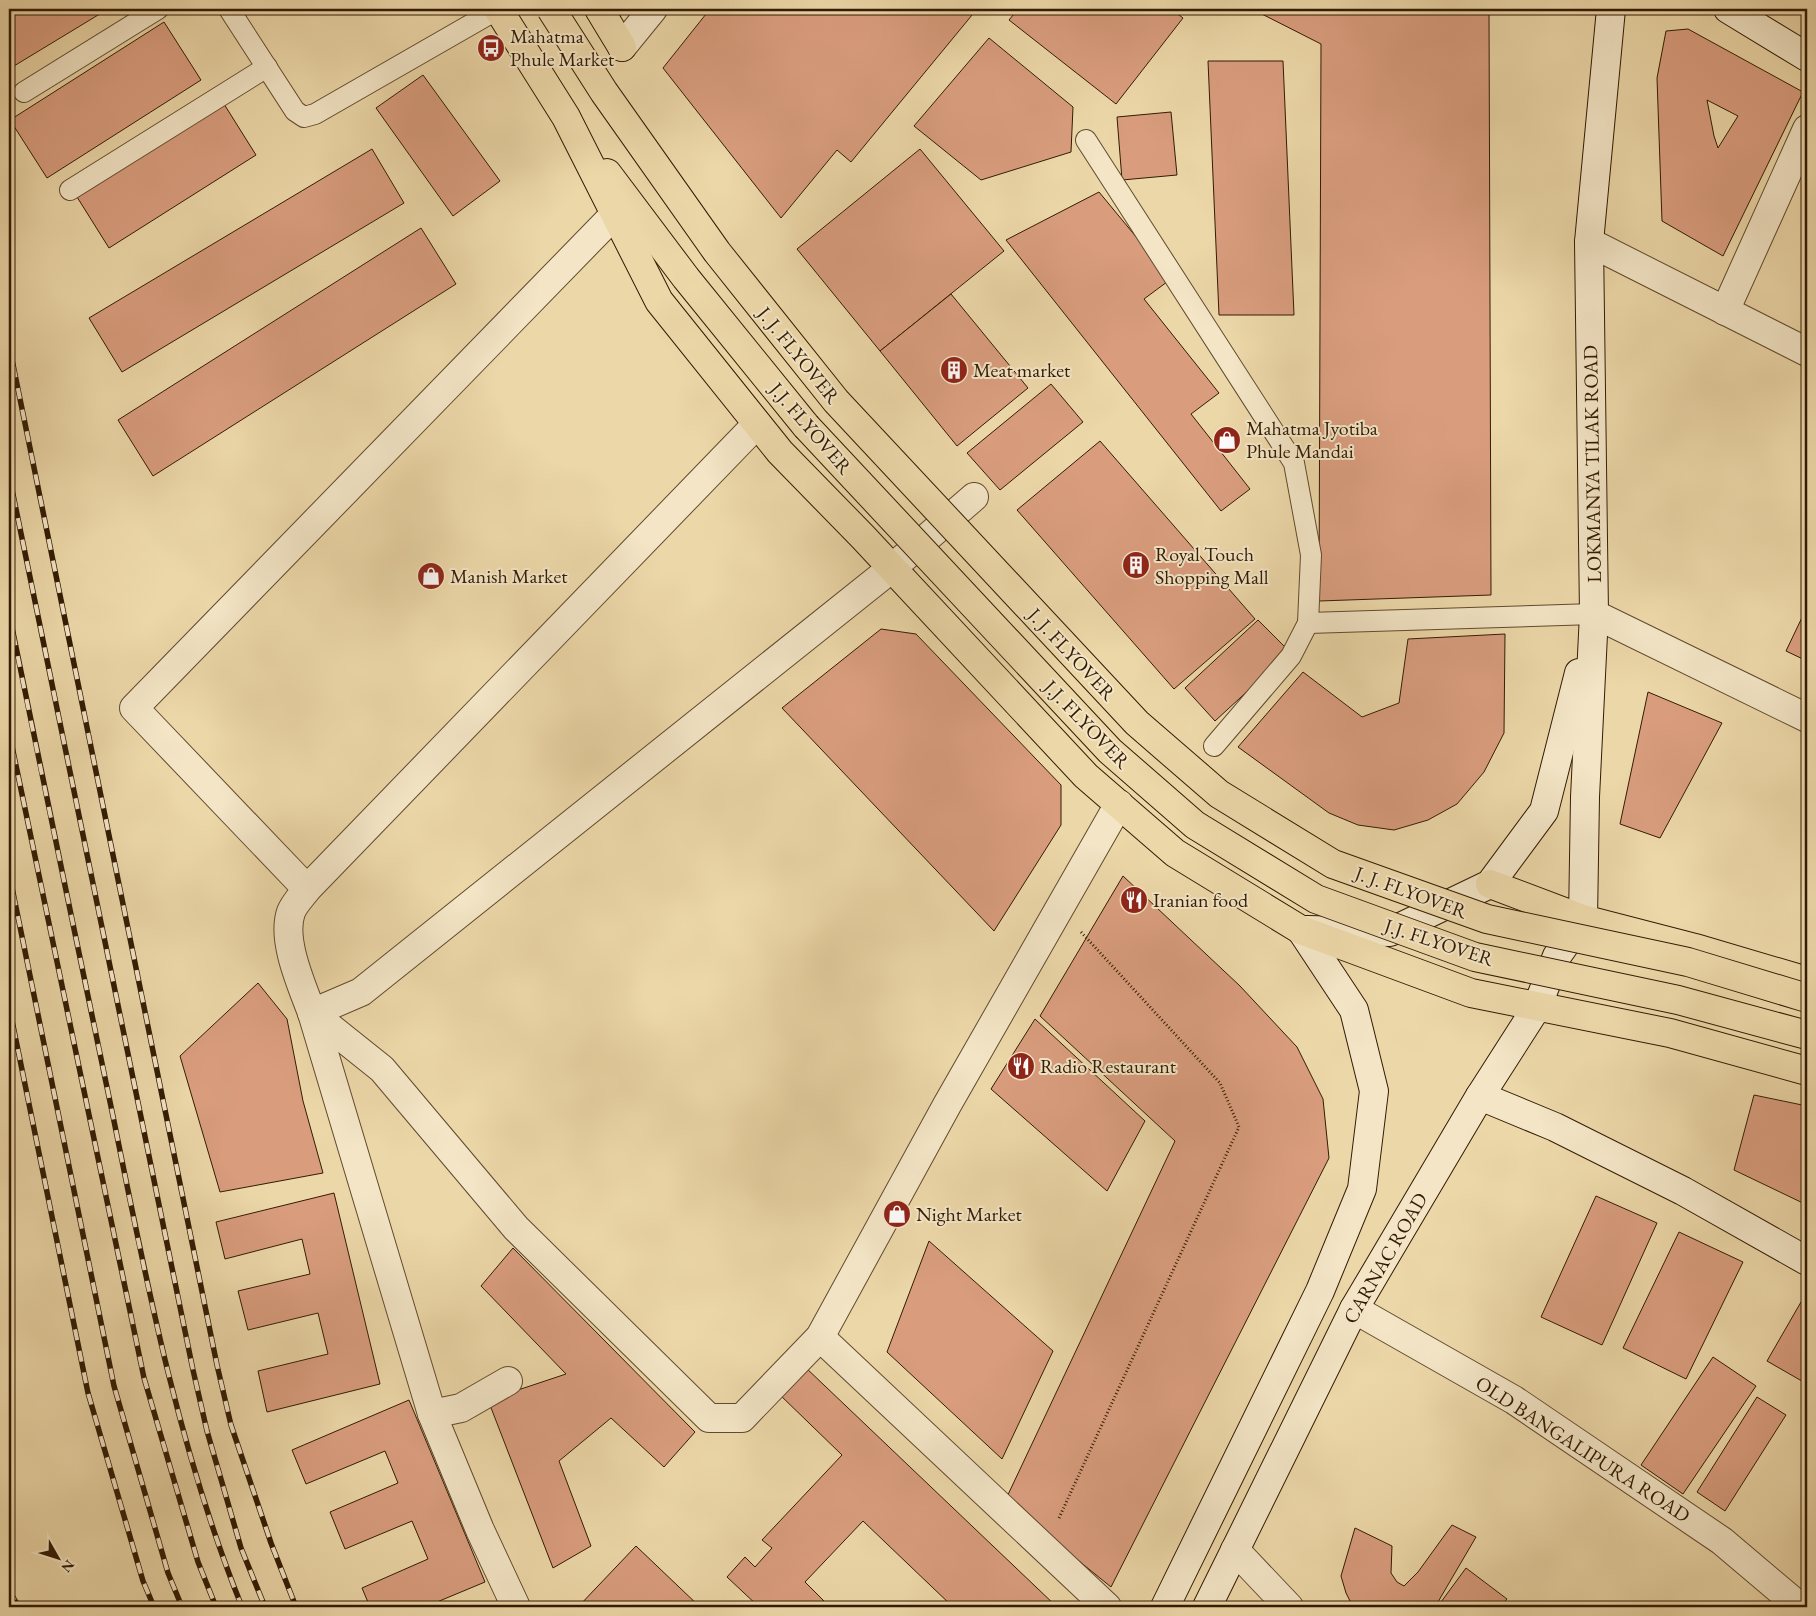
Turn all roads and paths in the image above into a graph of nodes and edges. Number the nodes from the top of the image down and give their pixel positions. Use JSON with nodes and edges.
{"nodes":[{"id":1,"x":158,"y":9,"type":"edge"},
{"id":2,"x":230,"y":9,"type":"edge"},
{"id":3,"x":498,"y":9,"type":"edge"},
{"id":4,"x":552,"y":9,"type":"edge"},
{"id":5,"x":598,"y":9,"type":"edge"},
{"id":6,"x":653,"y":9,"type":"edge"},
{"id":7,"x":1611,"y":9,"type":"edge"},
{"id":8,"x":1728,"y":9,"type":"edge"},
{"id":9,"x":622,"y":47,"type":"joint"},
{"id":10,"x":1807,"y":57,"type":"edge"},
{"id":11,"x":267,"y":67,"type":"junction"},
{"id":12,"x":24,"y":92,"type":"dead end"},
{"id":13,"x":566,"y":117,"type":"junction"},
{"id":14,"x":1807,"y":129,"type":"edge"},
{"id":15,"x":1086,"y":140,"type":"dead end"},
{"id":16,"x":70,"y":190,"type":"dead end"},
{"id":17,"x":614,"y":215,"type":"junction"},
{"id":18,"x":1589,"y":242,"type":"junction"},
{"id":19,"x":1726,"y":311,"type":"junction"},
{"id":20,"x":1807,"y":352,"type":"edge"},
{"id":21,"x":757,"y":424,"type":"junction"},
{"id":22,"x":974,"y":497,"type":"dead end"},
{"id":23,"x":892,"y":568,"type":"junction"},
{"id":24,"x":1594,"y":614,"type":"junction"},
{"id":25,"x":1308,"y":623,"type":"junction"},
{"id":26,"x":1807,"y":718,"type":"edge"},
{"id":27,"x":1214,"y":746,"type":"dead end"},
{"id":28,"x":1119,"y":804,"type":"junction"},
{"id":29,"x":1490,"y":884,"type":"junction"},
{"id":30,"x":306,"y":889,"type":"junction"},
{"id":31,"x":1059,"y":908,"type":"junction"},
{"id":32,"x":1583,"y":919,"type":"junction"},
{"id":33,"x":1301,"y":930,"type":"junction"},
{"id":34,"x":1807,"y":981,"type":"edge"},
{"id":35,"x":1807,"y":998,"type":"edge"},
{"id":36,"x":1537,"y":1007,"type":"junction"},
{"id":37,"x":312,"y":1013,"type":"junction"},
{"id":38,"x":1807,"y":1035,"type":"edge"},
{"id":39,"x":1807,"y":1070,"type":"edge"},
{"id":40,"x":1480,"y":1096,"type":"junction"},
{"id":41,"x":1807,"y":1261,"type":"edge"},
{"id":42,"x":1354,"y":1309,"type":"junction"},
{"id":43,"x":820,"y":1337,"type":"junction"},
{"id":44,"x":508,"y":1381,"type":"dead end"},
{"id":45,"x":432,"y":1414,"type":"junction"},
{"id":46,"x":1045,"y":1548,"type":"junction"},
{"id":47,"x":1235,"y":1550,"type":"junction"},
{"id":48,"x":516,"y":1607,"type":"edge"},
{"id":49,"x":1107,"y":1607,"type":"edge"},
{"id":50,"x":1165,"y":1607,"type":"edge"},
{"id":51,"x":1207,"y":1607,"type":"edge"},
{"id":52,"x":1289,"y":1607,"type":"edge"},
{"id":53,"x":1800,"y":1607,"type":"edge"}],
"edges":[{"from":1,"to":12,"type":"lane"},
{"from":2,"to":11,"type":"lane"},
{"from":3,"to":11,"type":"lane"},
{"from":3,"to":13,"type":"main road"},
{"from":4,"to":35,"type":"main road","name":"J. J. FLYOVER","bridge":true},
{"from":5,"to":9,"type":"main road"},
{"from":6,"to":9,"type":"street"},
{"from":7,"to":18,"type":"street","name":"LOKMANYA TILAK ROAD"},
{"from":8,"to":10,"type":"street"},
{"from":11,"to":16,"type":"lane"},
{"from":13,"to":17,"type":"main road"},
{"from":13,"to":38,"type":"main road","name":"J.J. FLYOVER","bridge":true},
{"from":14,"to":19,"type":"street"},
{"from":15,"to":25,"type":"lane"},
{"from":17,"to":21,"type":"main road"},
{"from":17,"to":30,"type":"street"},
{"from":18,"to":19,"type":"street"},
{"from":18,"to":24,"type":"street","name":"LOKMANYA TILAK ROAD"},
{"from":19,"to":20,"type":"street"},
{"from":21,"to":23,"type":"main road"},
{"from":21,"to":30,"type":"street"},
{"from":22,"to":23,"type":"street"},
{"from":23,"to":28,"type":"main road"},
{"from":23,"to":37,"type":"street"},
{"from":24,"to":25,"type":"lane"},
{"from":24,"to":26,"type":"street"},
{"from":24,"to":29,"type":"street"},
{"from":24,"to":32,"type":"street","name":"LOKMANYA TILAK ROAD"},
{"from":25,"to":27,"type":"lane"},
{"from":28,"to":31,"type":"street"},
{"from":28,"to":33,"type":"main road"},
{"from":29,"to":32,"type":"main road"},
{"from":29,"to":33,"type":"street"},
{"from":30,"to":37,"type":"street"},
{"from":31,"to":43,"type":"street"},
{"from":31,"to":46,"type":"path"},
{"from":32,"to":34,"type":"main road"},
{"from":32,"to":36,"type":"street","name":"CARNAC ROAD"},
{"from":33,"to":36,"type":"main road"},
{"from":33,"to":50,"type":"street","name":"CARNAC ROAD"},
{"from":36,"to":39,"type":"main road"},
{"from":36,"to":40,"type":"street","name":"CARNAC ROAD"},
{"from":37,"to":43,"type":"street"},
{"from":37,"to":45,"type":"street"},
{"from":40,"to":41,"type":"street"},
{"from":40,"to":42,"type":"street","name":"CARNAC ROAD"},
{"from":42,"to":47,"type":"street","name":"CARNAC ROAD"},
{"from":42,"to":53,"type":"street","name":"OLD BANGALIPURA ROAD"},
{"from":43,"to":46,"type":"street"},
{"from":44,"to":45,"type":"street"},
{"from":45,"to":48,"type":"street"},
{"from":46,"to":49,"type":"street"},
{"from":47,"to":51,"type":"street","name":"CARNAC ROAD"},
{"from":47,"to":52,"type":"street"}]}
